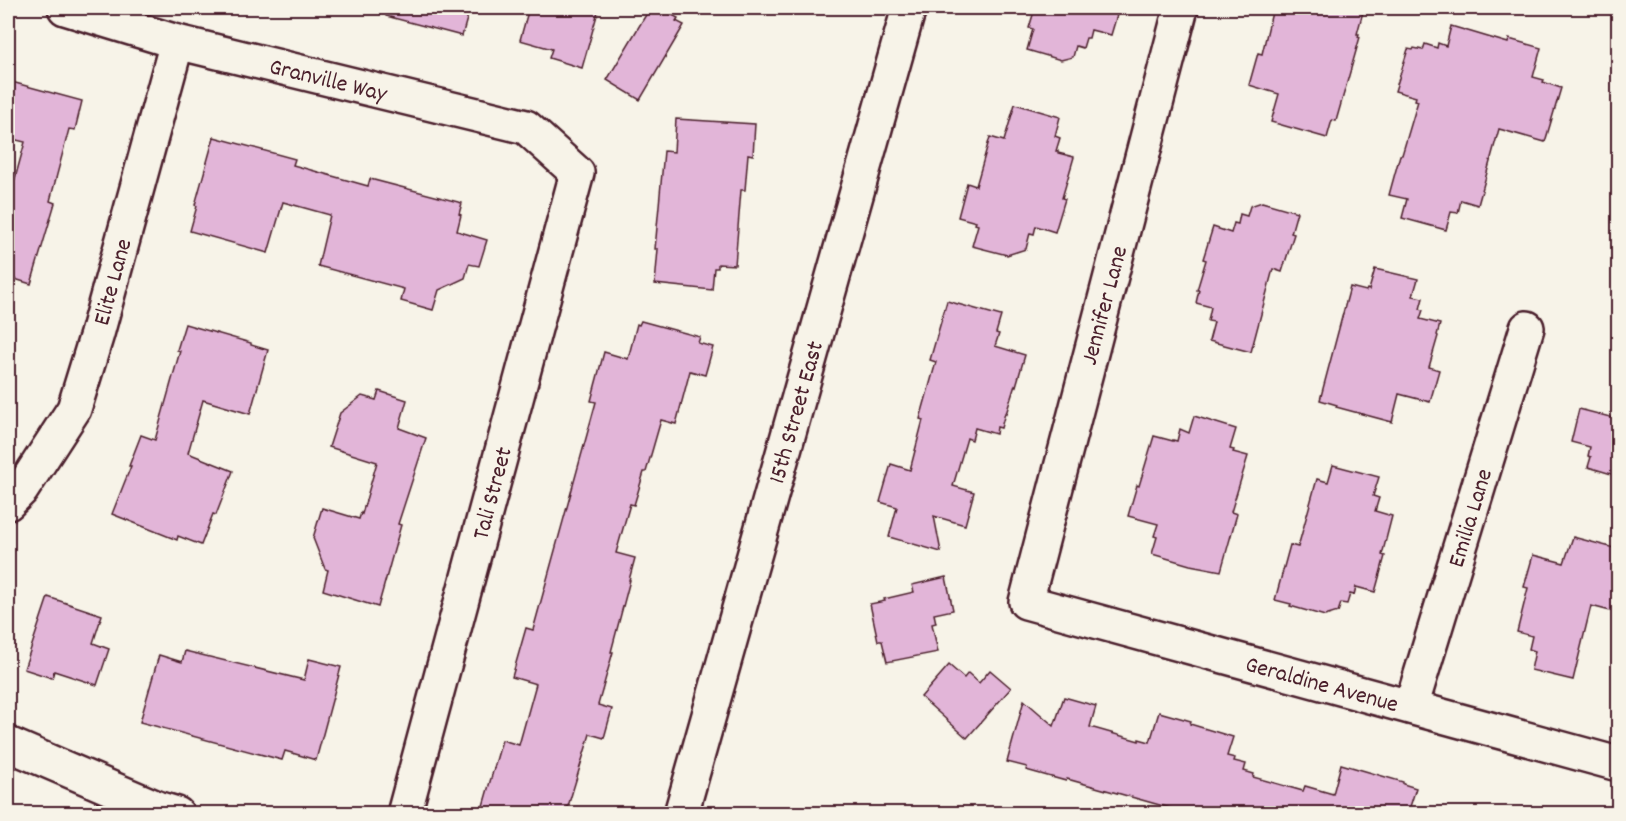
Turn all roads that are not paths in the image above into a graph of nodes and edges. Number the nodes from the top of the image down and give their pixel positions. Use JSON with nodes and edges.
{"nodes":[{"id":1,"x":65,"y":8,"type":"edge"},
{"id":2,"x":909,"y":8,"type":"edge"},
{"id":3,"x":1181,"y":8,"type":"edge"},
{"id":4,"x":177,"y":42,"type":"junction"},
{"id":5,"x":577,"y":173,"type":"joint"},
{"id":6,"x":1527,"y":328,"type":"dead end"},
{"id":7,"x":8,"y":503,"type":"edge"},
{"id":8,"x":1026,"y":602,"type":"joint"},
{"id":9,"x":1412,"y":707,"type":"junction"},
{"id":10,"x":8,"y":744,"type":"edge"},
{"id":11,"x":1618,"y":764,"type":"edge"},
{"id":12,"x":163,"y":812,"type":"edge"},
{"id":13,"x":404,"y":813,"type":"edge"},
{"id":14,"x":681,"y":813,"type":"edge"}],
"edges":[{"from":1,"to":4,"type":"street","name":"Granville Way"},
{"from":2,"to":14,"type":"street","name":"15th Street East"},
{"from":3,"to":8,"type":"street","name":"Jennifer Lane"},
{"from":4,"to":5,"type":"street","name":"Granville Way"},
{"from":4,"to":7,"type":"street","name":"Elite Lane"},
{"from":5,"to":13,"type":"street","name":"Tali Street"},
{"from":6,"to":9,"type":"street","name":"Emilia Lane"},
{"from":8,"to":9,"type":"street","name":"Geraldine Avenue"},
{"from":9,"to":11,"type":"street","name":"Geraldine Avenue"},
{"from":10,"to":12,"type":"street"}]}
